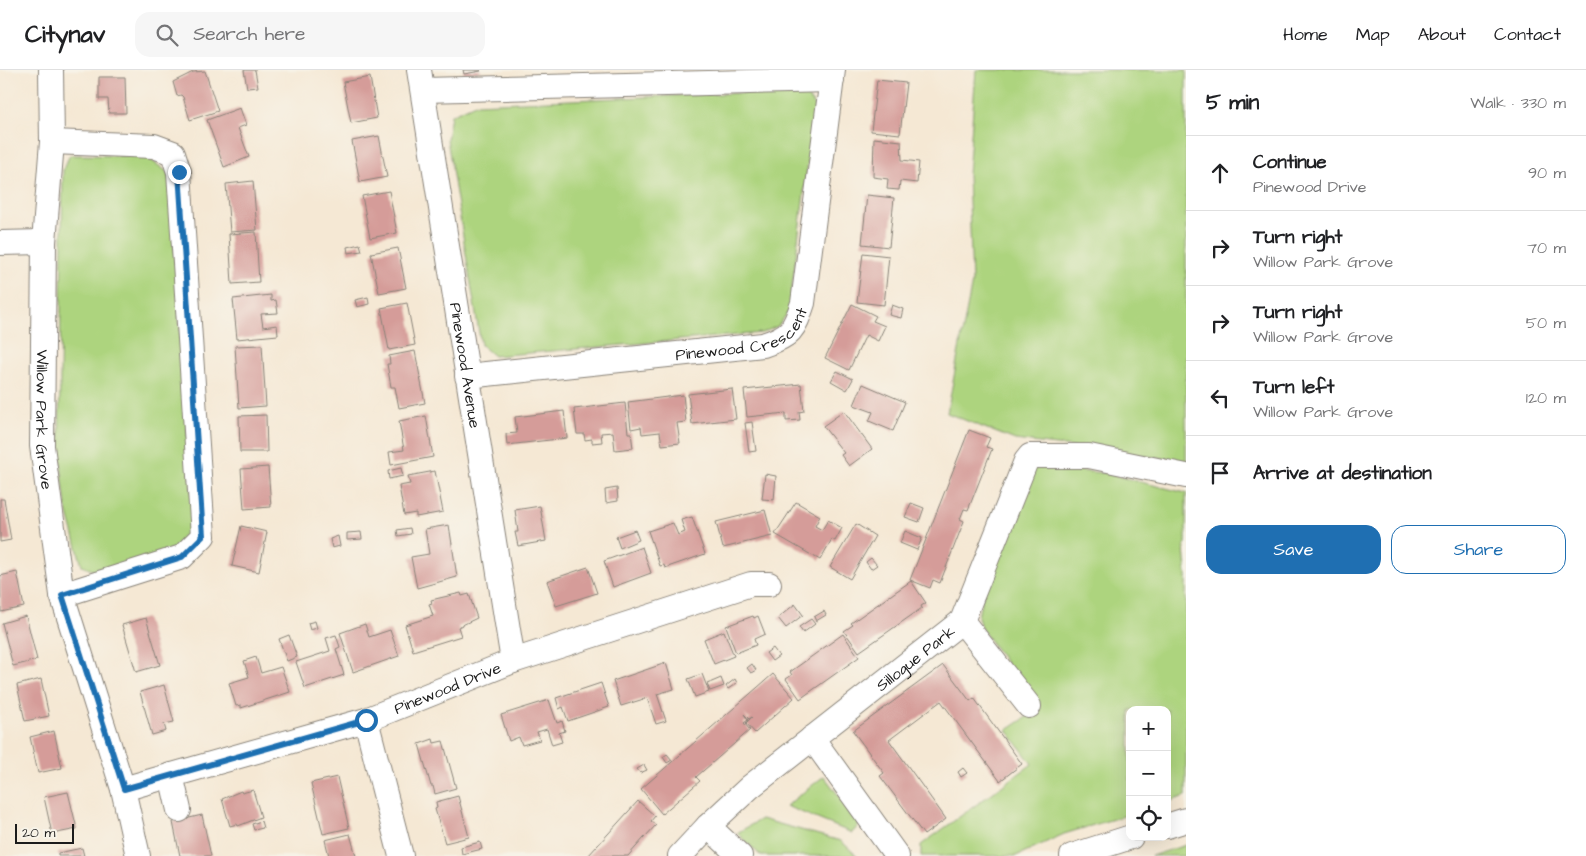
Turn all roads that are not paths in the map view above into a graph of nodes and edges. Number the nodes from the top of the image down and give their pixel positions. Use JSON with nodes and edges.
{"nodes":[{"id":1,"x":51,"y":70,"type":"edge"},
{"id":2,"x":833,"y":75,"type":"edge"},
{"id":3,"x":421,"y":80,"type":"edge"},
{"id":4,"x":52,"y":142,"type":"junction"},
{"id":5,"x":44,"y":242,"type":"junction"},
{"id":6,"x":0,"y":243,"type":"edge"},
{"id":7,"x":467,"y":376,"type":"junction"},
{"id":8,"x":1186,"y":476,"type":"edge"},
{"id":9,"x":769,"y":584,"type":"dead end"},
{"id":10,"x":62,"y":595,"type":"junction"},
{"id":11,"x":962,"y":621,"type":"junction"},
{"id":12,"x":513,"y":660,"type":"junction"},
{"id":13,"x":1029,"y":706,"type":"dead end"},
{"id":14,"x":366,"y":720,"type":"junction"},
{"id":15,"x":812,"y":738,"type":"junction"},
{"id":16,"x":171,"y":776,"type":"junction"},
{"id":17,"x":124,"y":789,"type":"junction"},
{"id":18,"x":179,"y":810,"type":"dead end"},
{"id":19,"x":1186,"y":820,"type":"edge"},
{"id":20,"x":1171,"y":825,"type":"edge"},
{"id":21,"x":708,"y":826,"type":"junction"},
{"id":22,"x":1126,"y":839,"type":"edge"},
{"id":23,"x":138,"y":856,"type":"edge"},
{"id":24,"x":401,"y":856,"type":"edge"},
{"id":25,"x":680,"y":856,"type":"edge"},
{"id":26,"x":740,"y":856,"type":"edge"},
{"id":27,"x":897,"y":856,"type":"edge"},
{"id":28,"x":1072,"y":856,"type":"edge"}],
"edges":[{"from":1,"to":4,"type":"street","name":"Willow Park Grove"},
{"from":2,"to":3,"type":"street"},
{"from":2,"to":7,"type":"street","name":"Pinewood Crescent"},
{"from":3,"to":7,"type":"street","name":"Pinewood Avenue"},
{"from":4,"to":5,"type":"street","name":"Willow Park Grove"},
{"from":4,"to":10,"type":"street"},
{"from":5,"to":6,"type":"street"},
{"from":5,"to":10,"type":"street","name":"Willow Park Grove"},
{"from":7,"to":12,"type":"street","name":"Pinewood Avenue"},
{"from":8,"to":11,"type":"street","name":"Sillogue Park"},
{"from":9,"to":12,"type":"street","name":"Pinewood Drive"},
{"from":10,"to":17,"type":"street","name":"Willow Park Grove"},
{"from":11,"to":13,"type":"street"},
{"from":11,"to":15,"type":"street","name":"Sillogue Park"},
{"from":12,"to":14,"type":"street","name":"Pinewood Drive"},
{"from":14,"to":16,"type":"street","name":"Pinewood Drive"},
{"from":14,"to":24,"type":"street"},
{"from":15,"to":21,"type":"street","name":"Sillogue Park"},
{"from":15,"to":27,"type":"street"},
{"from":16,"to":17,"type":"street","name":"Pinewood Drive"},
{"from":16,"to":18,"type":"street"},
{"from":17,"to":23,"type":"street","name":"Willow Park Grove"},
{"from":19,"to":20,"type":"street"},
{"from":21,"to":25,"type":"street","name":"Sillogue Park"},
{"from":21,"to":26,"type":"street"},
{"from":22,"to":28,"type":"street"}]}
